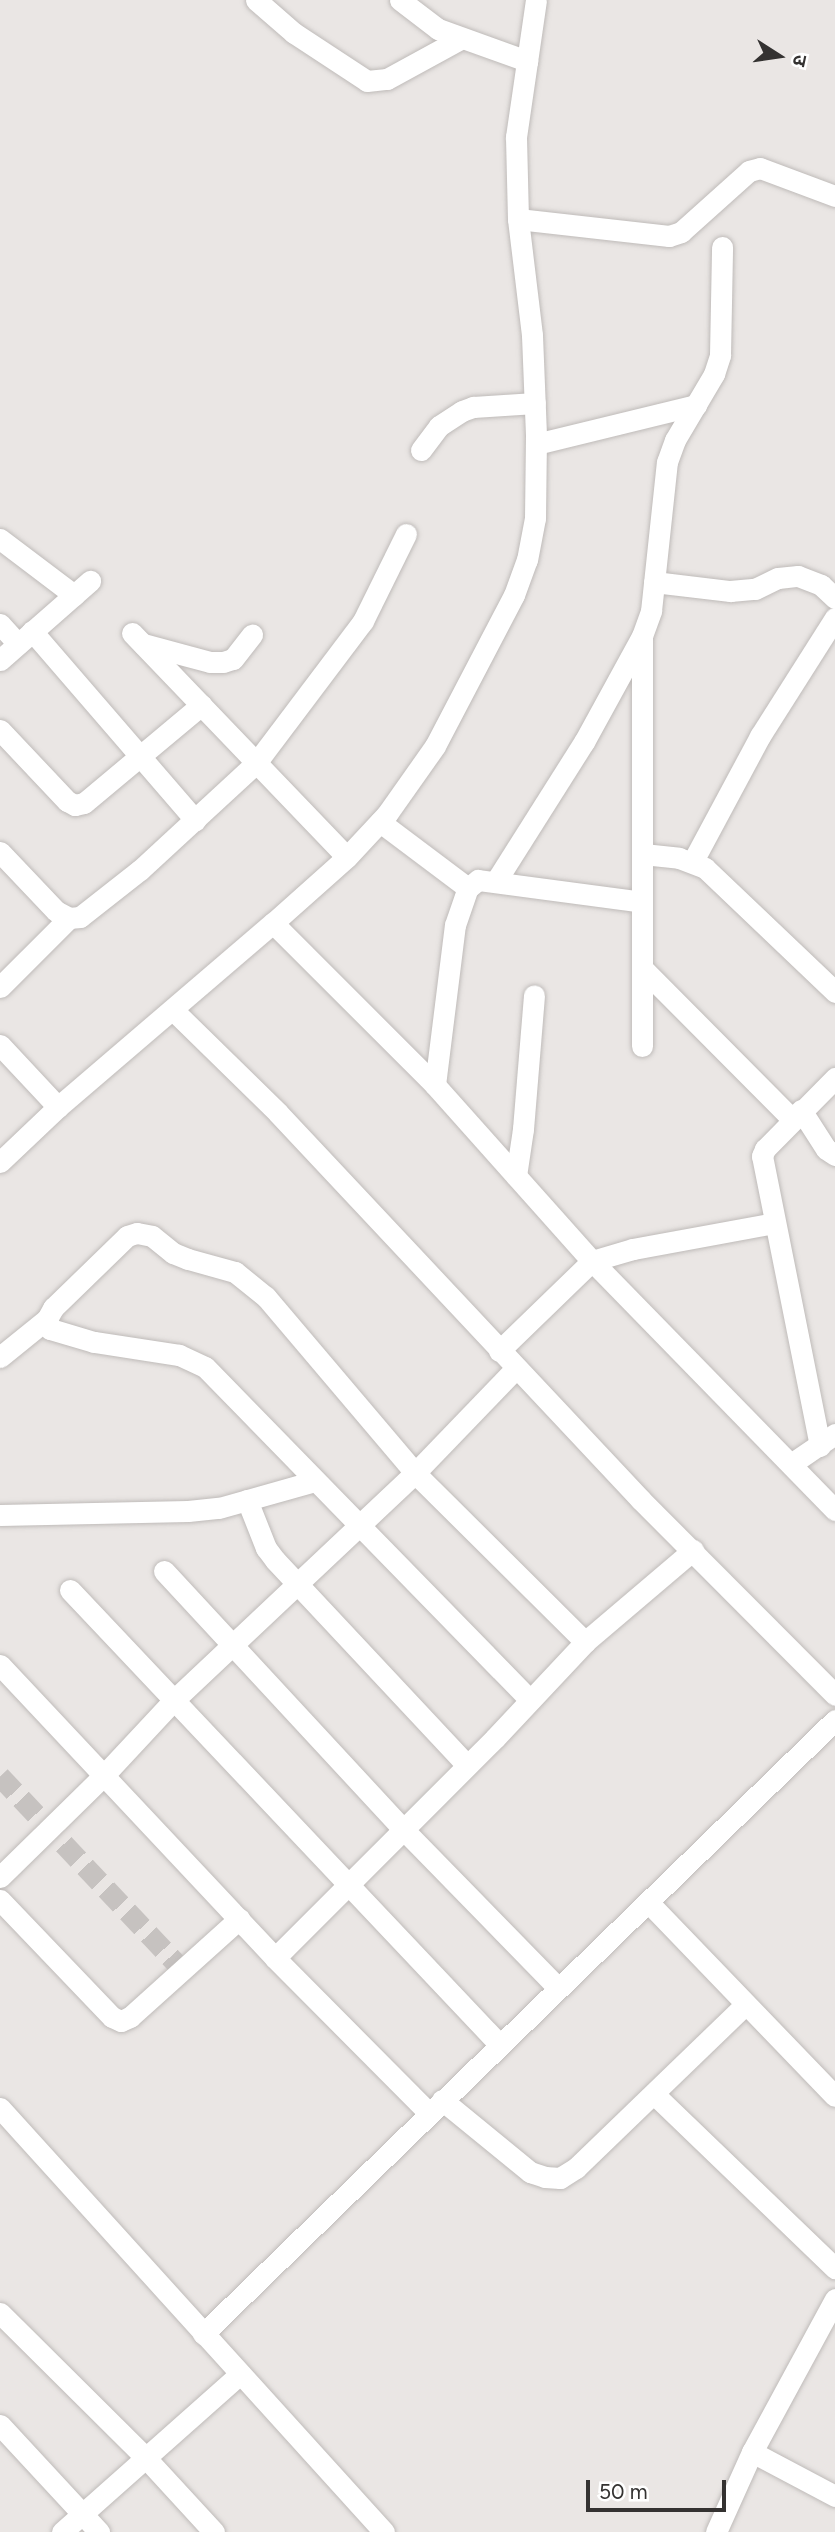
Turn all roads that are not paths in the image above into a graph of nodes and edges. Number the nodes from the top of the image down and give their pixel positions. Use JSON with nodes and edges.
{"nodes":[{"id":1,"x":256,"y":0,"type":"edge"},
{"id":2,"x":400,"y":0,"type":"edge"},
{"id":3,"x":536,"y":0,"type":"edge"},
{"id":4,"x":462,"y":38,"type":"junction"},
{"id":5,"x":527,"y":61,"type":"junction"},
{"id":6,"x":835,"y":196,"type":"edge"},
{"id":7,"x":518,"y":219,"type":"junction"},
{"id":8,"x":722,"y":247,"type":"dead end"},
{"id":9,"x":535,"y":403,"type":"junction"},
{"id":10,"x":696,"y":405,"type":"junction"},
{"id":11,"x":536,"y":444,"type":"junction"},
{"id":12,"x":421,"y":450,"type":"dead end"},
{"id":13,"x":406,"y":534,"type":"dead end"},
{"id":14,"x":0,"y":539,"type":"edge"},
{"id":15,"x":90,"y":581,"type":"dead end"},
{"id":16,"x":654,"y":582,"type":"junction"},
{"id":17,"x":74,"y":595,"type":"junction"},
{"id":18,"x":835,"y":597,"type":"edge"},
{"id":19,"x":835,"y":618,"type":"edge"},
{"id":20,"x":0,"y":624,"type":"edge"},
{"id":21,"x":252,"y":635,"type":"dead end"},
{"id":22,"x":642,"y":636,"type":"junction"},
{"id":23,"x":25,"y":638,"type":"junction"},
{"id":24,"x":0,"y":660,"type":"edge"},
{"id":25,"x":201,"y":705,"type":"junction"},
{"id":26,"x":0,"y":730,"type":"edge"},
{"id":27,"x":141,"y":755,"type":"junction"},
{"id":28,"x":256,"y":763,"type":"junction"},
{"id":29,"x":195,"y":820,"type":"junction"},
{"id":30,"x":380,"y":822,"type":"junction"},
{"id":31,"x":0,"y":852,"type":"edge"},
{"id":32,"x":643,"y":854,"type":"junction"},
{"id":33,"x":347,"y":857,"type":"junction"},
{"id":34,"x":693,"y":861,"type":"junction"},
{"id":35,"x":496,"y":881,"type":"junction"},
{"id":36,"x":468,"y":888,"type":"junction"},
{"id":37,"x":642,"y":902,"type":"junction"},
{"id":38,"x":69,"y":918,"type":"junction"},
{"id":39,"x":273,"y":923,"type":"junction"},
{"id":40,"x":643,"y":969,"type":"junction"},
{"id":41,"x":0,"y":987,"type":"edge"},
{"id":42,"x":835,"y":992,"type":"edge"},
{"id":43,"x":534,"y":995,"type":"dead end"},
{"id":44,"x":173,"y":1010,"type":"junction"},
{"id":45,"x":0,"y":1045,"type":"edge"},
{"id":46,"x":642,"y":1046,"type":"dead end"},
{"id":47,"x":835,"y":1078,"type":"edge"},
{"id":48,"x":435,"y":1085,"type":"junction"},
{"id":49,"x":58,"y":1107,"type":"junction"},
{"id":50,"x":797,"y":1114,"type":"junction"},
{"id":51,"x":835,"y":1155,"type":"edge"},
{"id":52,"x":0,"y":1162,"type":"edge"},
{"id":53,"x":516,"y":1176,"type":"junction"},
{"id":54,"x":774,"y":1223,"type":"junction"},
{"id":55,"x":592,"y":1261,"type":"junction"},
{"id":56,"x":47,"y":1319,"type":"junction"},
{"id":57,"x":499,"y":1351,"type":"junction"},
{"id":58,"x":0,"y":1357,"type":"edge"},
{"id":59,"x":516,"y":1368,"type":"junction"},
{"id":60,"x":827,"y":1440,"type":"edge"},
{"id":61,"x":791,"y":1464,"type":"junction"},
{"id":62,"x":415,"y":1474,"type":"junction"},
{"id":63,"x":315,"y":1481,"type":"junction"},
{"id":64,"x":247,"y":1500,"type":"junction"},
{"id":65,"x":835,"y":1510,"type":"edge"},
{"id":66,"x":0,"y":1515,"type":"edge"},
{"id":67,"x":360,"y":1527,"type":"junction"},
{"id":68,"x":693,"y":1550,"type":"junction"},
{"id":69,"x":164,"y":1571,"type":"dead end"},
{"id":70,"x":300,"y":1584,"type":"junction"},
{"id":71,"x":70,"y":1590,"type":"dead end"},
{"id":72,"x":585,"y":1642,"type":"junction"},
{"id":73,"x":233,"y":1643,"type":"junction"},
{"id":74,"x":0,"y":1665,"type":"edge"},
{"id":75,"x":835,"y":1695,"type":"edge"},
{"id":76,"x":174,"y":1700,"type":"junction"},
{"id":77,"x":530,"y":1700,"type":"junction"},
{"id":78,"x":830,"y":1735,"type":"edge"},
{"id":79,"x":466,"y":1764,"type":"junction"},
{"id":80,"x":104,"y":1775,"type":"junction"},
{"id":81,"x":402,"y":1828,"type":"junction"},
{"id":82,"x":0,"y":1877,"type":"edge"},
{"id":83,"x":348,"y":1884,"type":"junction"},
{"id":84,"x":0,"y":1900,"type":"edge"},
{"id":85,"x":648,"y":1902,"type":"junction"},
{"id":86,"x":239,"y":1919,"type":"junction"},
{"id":87,"x":275,"y":1958,"type":"junction"},
{"id":88,"x":557,"y":1987,"type":"junction"},
{"id":89,"x":745,"y":2005,"type":"junction"},
{"id":90,"x":499,"y":2044,"type":"junction"},
{"id":91,"x":655,"y":2095,"type":"junction"},
{"id":92,"x":835,"y":2096,"type":"edge"},
{"id":93,"x":436,"y":2106,"type":"junction"},
{"id":94,"x":0,"y":2108,"type":"edge"},
{"id":95,"x":835,"y":2269,"type":"edge"},
{"id":96,"x":835,"y":2299,"type":"edge"},
{"id":97,"x":2,"y":2320,"type":"edge"},
{"id":98,"x":203,"y":2334,"type":"junction"},
{"id":99,"x":240,"y":2374,"type":"junction"},
{"id":100,"x":0,"y":2425,"type":"edge"},
{"id":101,"x":752,"y":2452,"type":"junction"},
{"id":102,"x":145,"y":2458,"type":"junction"},
{"id":103,"x":835,"y":2496,"type":"edge"},
{"id":104,"x":82,"y":2515,"type":"junction"},
{"id":105,"x":382,"y":2531,"type":"edge"},
{"id":106,"x":62,"y":2532,"type":"edge"},
{"id":107,"x":99,"y":2532,"type":"edge"},
{"id":108,"x":214,"y":2532,"type":"edge"},
{"id":109,"x":716,"y":2532,"type":"edge"}],
"edges":[{"from":1,"to":4,"type":"street"},
{"from":2,"to":4,"type":"street"},
{"from":3,"to":5,"type":"street"},
{"from":4,"to":5,"type":"street"},
{"from":5,"to":7,"type":"street"},
{"from":6,"to":7,"type":"street"},
{"from":7,"to":9,"type":"street"},
{"from":8,"to":10,"type":"street"},
{"from":9,"to":11,"type":"street"},
{"from":9,"to":12,"type":"street"},
{"from":10,"to":11,"type":"street"},
{"from":10,"to":16,"type":"street"},
{"from":11,"to":30,"type":"street"},
{"from":13,"to":28,"type":"street"},
{"from":14,"to":17,"type":"street"},
{"from":15,"to":17,"type":"street"},
{"from":16,"to":18,"type":"street"},
{"from":16,"to":22,"type":"street"},
{"from":17,"to":23,"type":"street"},
{"from":19,"to":34,"type":"street"},
{"from":20,"to":23,"type":"street"},
{"from":21,"to":25,"type":"street"},
{"from":22,"to":32,"type":"street"},
{"from":22,"to":35,"type":"street"},
{"from":23,"to":24,"type":"street"},
{"from":23,"to":27,"type":"street"},
{"from":25,"to":27,"type":"street"},
{"from":25,"to":28,"type":"street"},
{"from":26,"to":27,"type":"street"},
{"from":27,"to":29,"type":"street"},
{"from":28,"to":29,"type":"street"},
{"from":28,"to":33,"type":"street"},
{"from":29,"to":38,"type":"street"},
{"from":30,"to":33,"type":"street"},
{"from":30,"to":36,"type":"street"},
{"from":31,"to":38,"type":"street"},
{"from":32,"to":34,"type":"street"},
{"from":32,"to":37,"type":"street"},
{"from":33,"to":39,"type":"street"},
{"from":34,"to":42,"type":"street"},
{"from":35,"to":36,"type":"street"},
{"from":35,"to":37,"type":"street"},
{"from":36,"to":48,"type":"street"},
{"from":37,"to":40,"type":"street"},
{"from":38,"to":41,"type":"street"},
{"from":39,"to":44,"type":"street"},
{"from":39,"to":48,"type":"street"},
{"from":40,"to":46,"type":"street"},
{"from":40,"to":50,"type":"street"},
{"from":43,"to":53,"type":"street"},
{"from":44,"to":49,"type":"street"},
{"from":44,"to":57,"type":"street"},
{"from":45,"to":49,"type":"street"},
{"from":47,"to":50,"type":"street"},
{"from":48,"to":53,"type":"street"},
{"from":49,"to":52,"type":"street"},
{"from":50,"to":51,"type":"street"},
{"from":50,"to":54,"type":"street"},
{"from":53,"to":55,"type":"street"},
{"from":54,"to":55,"type":"street"},
{"from":54,"to":60,"type":"street"},
{"from":55,"to":57,"type":"street"},
{"from":55,"to":61,"type":"street"},
{"from":56,"to":58,"type":"street"},
{"from":56,"to":62,"type":"street"},
{"from":56,"to":63,"type":"street"},
{"from":57,"to":59,"type":"street"},
{"from":59,"to":62,"type":"street"},
{"from":59,"to":68,"type":"street"},
{"from":60,"to":61,"type":"street"},
{"from":61,"to":65,"type":"street"},
{"from":62,"to":67,"type":"street"},
{"from":62,"to":72,"type":"street"},
{"from":63,"to":64,"type":"street"},
{"from":63,"to":67,"type":"street"},
{"from":64,"to":66,"type":"street"},
{"from":64,"to":70,"type":"street"},
{"from":67,"to":70,"type":"street"},
{"from":67,"to":77,"type":"street"},
{"from":68,"to":72,"type":"street"},
{"from":68,"to":75,"type":"street"},
{"from":69,"to":73,"type":"street"},
{"from":70,"to":73,"type":"street"},
{"from":70,"to":79,"type":"street"},
{"from":71,"to":76,"type":"street"},
{"from":72,"to":77,"type":"street"},
{"from":73,"to":76,"type":"street"},
{"from":73,"to":81,"type":"street"},
{"from":74,"to":80,"type":"street"},
{"from":76,"to":80,"type":"street"},
{"from":76,"to":83,"type":"street"},
{"from":77,"to":79,"type":"street"},
{"from":78,"to":85,"type":"street"},
{"from":79,"to":81,"type":"street"},
{"from":80,"to":82,"type":"street"},
{"from":80,"to":86,"type":"street"},
{"from":81,"to":83,"type":"street"},
{"from":81,"to":88,"type":"street"},
{"from":83,"to":87,"type":"street"},
{"from":83,"to":90,"type":"street"},
{"from":84,"to":86,"type":"street"},
{"from":85,"to":88,"type":"street"},
{"from":85,"to":89,"type":"street"},
{"from":86,"to":87,"type":"street"},
{"from":87,"to":93,"type":"street"},
{"from":88,"to":90,"type":"street"},
{"from":89,"to":91,"type":"street"},
{"from":89,"to":92,"type":"street"},
{"from":90,"to":93,"type":"street"},
{"from":91,"to":93,"type":"street"},
{"from":91,"to":95,"type":"street"},
{"from":93,"to":98,"type":"street"},
{"from":94,"to":98,"type":"street"},
{"from":96,"to":101,"type":"street"},
{"from":97,"to":102,"type":"street"},
{"from":98,"to":99,"type":"street"},
{"from":99,"to":102,"type":"street"},
{"from":99,"to":105,"type":"street"},
{"from":100,"to":104,"type":"street"},
{"from":101,"to":103,"type":"street"},
{"from":101,"to":109,"type":"street"},
{"from":102,"to":104,"type":"street"},
{"from":102,"to":108,"type":"street"},
{"from":104,"to":106,"type":"street"},
{"from":104,"to":107,"type":"street"}]}
